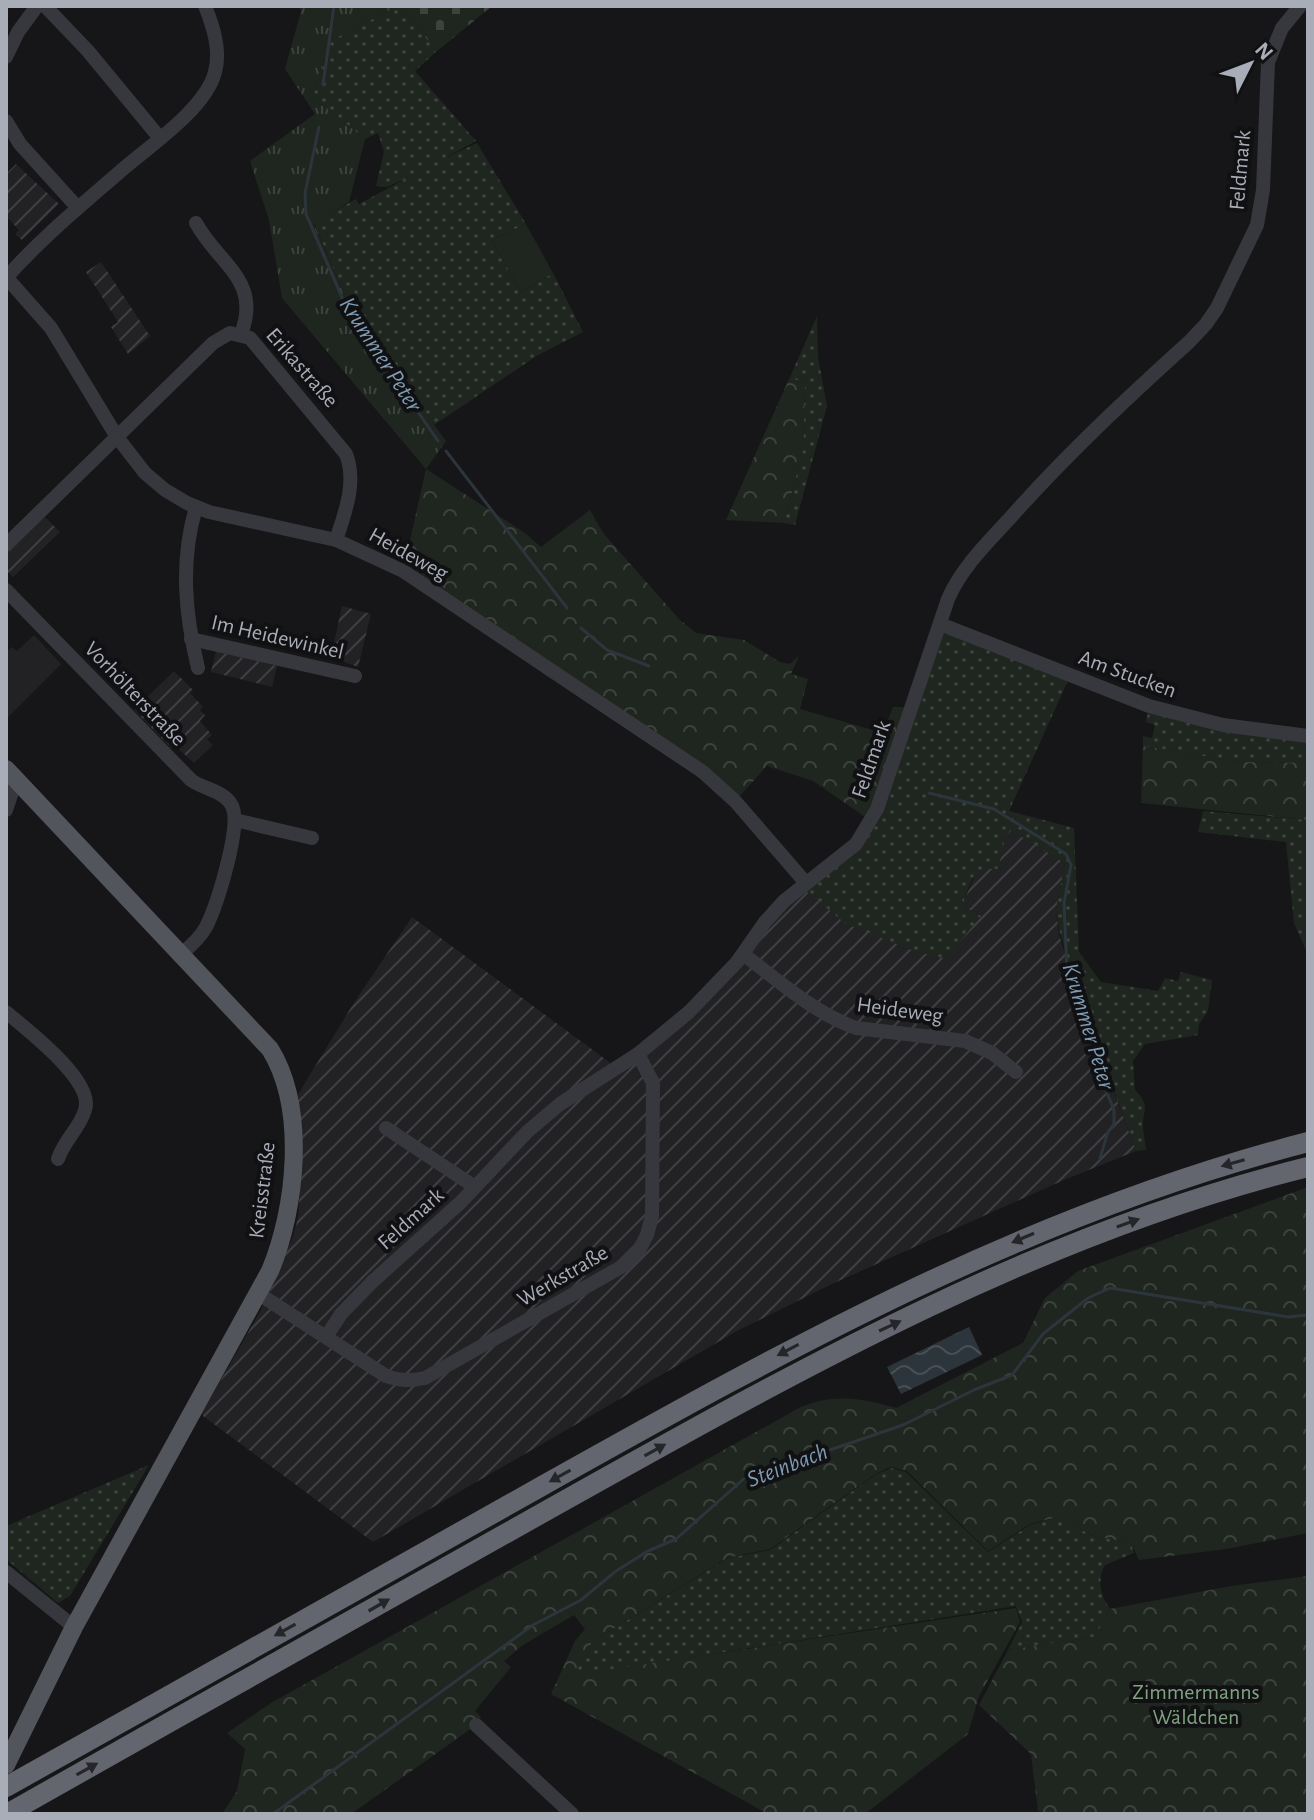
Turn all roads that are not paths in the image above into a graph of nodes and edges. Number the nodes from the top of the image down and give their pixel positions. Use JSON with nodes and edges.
{"nodes":[{"id":1,"x":37,"y":6,"type":"edge"},
{"id":2,"x":45,"y":6,"type":"edge"},
{"id":3,"x":205,"y":6,"type":"edge"},
{"id":4,"x":1300,"y":6,"type":"edge"},
{"id":5,"x":6,"y":57,"type":"edge"},
{"id":6,"x":6,"y":121,"type":"edge"},
{"id":7,"x":159,"y":137,"type":"junction"},
{"id":8,"x":78,"y":208,"type":"junction"},
{"id":9,"x":196,"y":223,"type":"dead end"},
{"id":10,"x":6,"y":278,"type":"edge"},
{"id":11,"x":241,"y":334,"type":"junction"},
{"id":12,"x":117,"y":437,"type":"junction"},
{"id":13,"x":196,"y":507,"type":"junction"},
{"id":14,"x":336,"y":540,"type":"junction"},
{"id":15,"x":6,"y":545,"type":"edge"},
{"id":16,"x":6,"y":590,"type":"edge"},
{"id":17,"x":940,"y":624,"type":"junction"},
{"id":18,"x":191,"y":639,"type":"junction"},
{"id":19,"x":198,"y":668,"type":"dead end"},
{"id":20,"x":355,"y":676,"type":"dead end"},
{"id":21,"x":1308,"y":736,"type":"edge"},
{"id":22,"x":11,"y":774,"type":"edge"},
{"id":23,"x":6,"y":810,"type":"edge"},
{"id":24,"x":235,"y":820,"type":"junction"},
{"id":25,"x":312,"y":838,"type":"dead end"},
{"id":26,"x":806,"y":883,"type":"junction"},
{"id":27,"x":181,"y":954,"type":"junction"},
{"id":28,"x":743,"y":954,"type":"junction"},
{"id":29,"x":6,"y":1012,"type":"edge"},
{"id":30,"x":638,"y":1054,"type":"junction"},
{"id":31,"x":1016,"y":1072,"type":"dead end"},
{"id":32,"x":386,"y":1128,"type":"dead end"},
{"id":33,"x":1308,"y":1142,"type":"edge"},
{"id":34,"x":58,"y":1159,"type":"dead end"},
{"id":35,"x":1308,"y":1167,"type":"edge"},
{"id":36,"x":475,"y":1187,"type":"junction"},
{"id":37,"x":259,"y":1294,"type":"junction"},
{"id":38,"x":326,"y":1337,"type":"junction"},
{"id":39,"x":6,"y":1572,"type":"edge"},
{"id":40,"x":74,"y":1627,"type":"junction"},
{"id":41,"x":476,"y":1725,"type":"dead end"},
{"id":42,"x":6,"y":1765,"type":"edge"},
{"id":43,"x":6,"y":1787,"type":"edge"},
{"id":44,"x":13,"y":1810,"type":"edge"},
{"id":45,"x":572,"y":1814,"type":"edge"}],
"edges":[{"from":1,"to":5,"type":"street"},
{"from":2,"to":7,"type":"street"},
{"from":3,"to":7,"type":"street"},
{"from":4,"to":17,"type":"street","name":"Feldmark"},
{"from":6,"to":8,"type":"street"},
{"from":7,"to":8,"type":"street"},
{"from":8,"to":10,"type":"street"},
{"from":9,"to":11,"type":"street"},
{"from":10,"to":12,"type":"street","name":"Heideweg"},
{"from":11,"to":12,"type":"street","name":"Erikastraße"},
{"from":11,"to":14,"type":"street","name":"Erikastraße"},
{"from":12,"to":13,"type":"street","name":"Heideweg"},
{"from":12,"to":15,"type":"street"},
{"from":13,"to":14,"type":"street","name":"Heideweg"},
{"from":13,"to":18,"type":"street"},
{"from":14,"to":26,"type":"street","name":"Heideweg"},
{"from":16,"to":24,"type":"street","name":"Vorhölterstraße"},
{"from":17,"to":21,"type":"street","name":"Am Stucken"},
{"from":17,"to":26,"type":"street","name":"Feldmark"},
{"from":18,"to":19,"type":"street"},
{"from":18,"to":20,"type":"street","name":"Im Heidewinkel"},
{"from":22,"to":23,"type":"street"},
{"from":22,"to":27,"type":"main road","name":"Kreisstraße"},
{"from":24,"to":25,"type":"street"},
{"from":24,"to":27,"type":"street"},
{"from":26,"to":28,"type":"street","name":"Feldmark"},
{"from":27,"to":37,"type":"main road","name":"Kreisstraße"},
{"from":28,"to":30,"type":"street","name":"Feldmark"},
{"from":28,"to":31,"type":"street","name":"Heideweg"},
{"from":29,"to":34,"type":"street"},
{"from":30,"to":36,"type":"street","name":"Feldmark"},
{"from":30,"to":38,"type":"street","name":"Werkstraße"},
{"from":32,"to":36,"type":"street"},
{"from":33,"to":43,"type":"highway","one_way":true},
{"from":44,"to":35,"type":"highway","one_way":true},
{"from":36,"to":38,"type":"street","name":"Feldmark"},
{"from":37,"to":38,"type":"street"},
{"from":37,"to":40,"type":"main road","name":"Kreisstraße"},
{"from":39,"to":40,"type":"street"},
{"from":40,"to":42,"type":"main road","name":"Kreisstraße"},
{"from":41,"to":45,"type":"street"}]}
